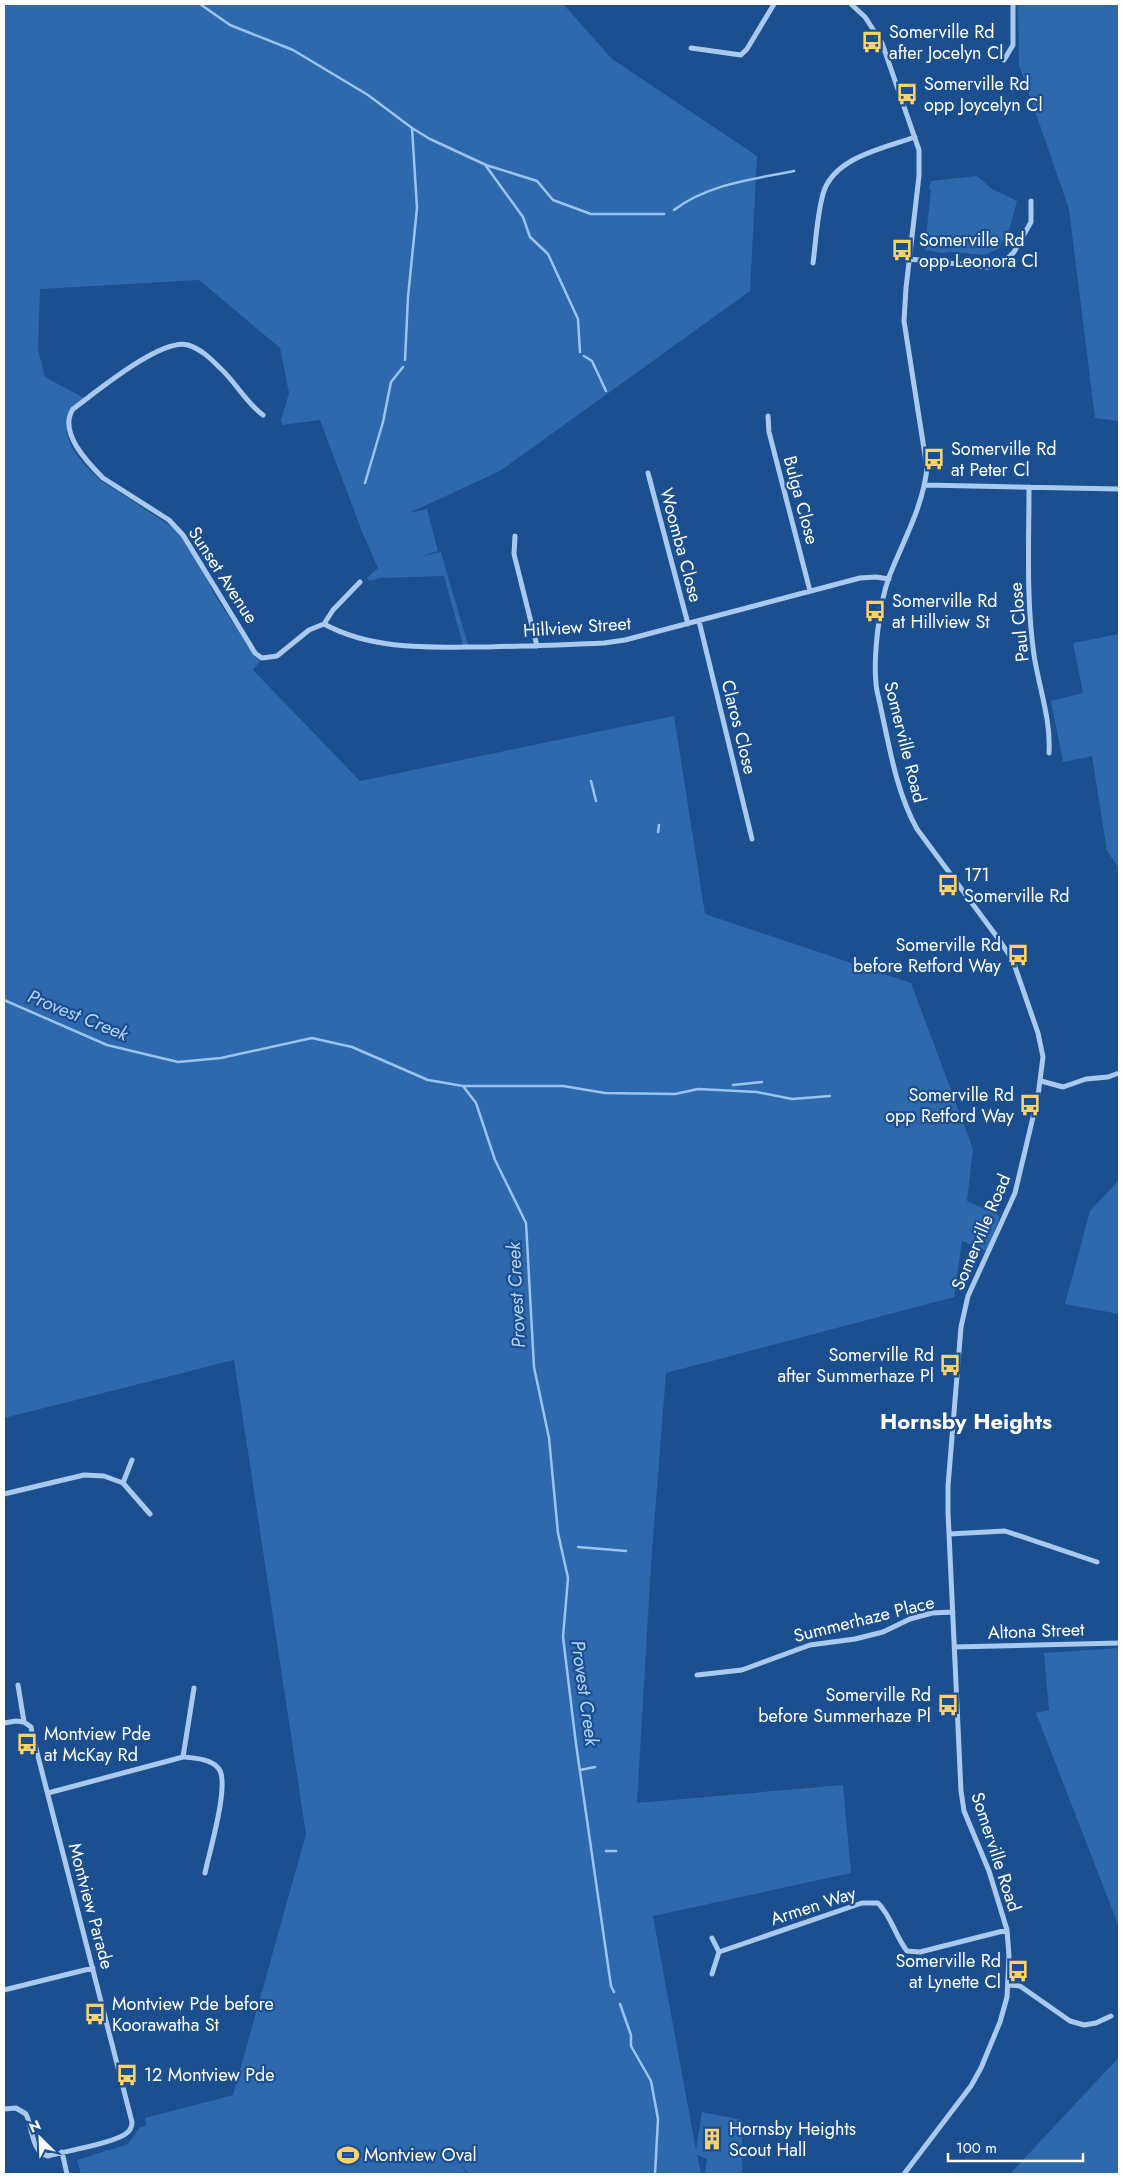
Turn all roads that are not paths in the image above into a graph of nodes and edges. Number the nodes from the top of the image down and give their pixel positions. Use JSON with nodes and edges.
{"nodes":[{"id":1,"x":774,"y":4,"type":"edge"},
{"id":2,"x":851,"y":4,"type":"edge"},
{"id":3,"x":1013,"y":4,"type":"edge"},
{"id":4,"x":691,"y":48,"type":"dead end"},
{"id":5,"x":1004,"y":60,"type":"dead end"},
{"id":6,"x":916,"y":137,"type":"junction"},
{"id":7,"x":1031,"y":200,"type":"dead end"},
{"id":8,"x":909,"y":259,"type":"junction"},
{"id":9,"x":813,"y":263,"type":"dead end"},
{"id":10,"x":263,"y":415,"type":"dead end"},
{"id":11,"x":768,"y":416,"type":"dead end"},
{"id":12,"x":648,"y":473,"type":"dead end"},
{"id":13,"x":925,"y":485,"type":"junction"},
{"id":14,"x":1029,"y":487,"type":"junction"},
{"id":15,"x":1119,"y":489,"type":"edge"},
{"id":16,"x":515,"y":536,"type":"dead end"},
{"id":17,"x":889,"y":579,"type":"junction"},
{"id":18,"x":360,"y":582,"type":"dead end"},
{"id":19,"x":810,"y":591,"type":"junction"},
{"id":20,"x":699,"y":621,"type":"junction"},
{"id":21,"x":324,"y":624,"type":"junction"},
{"id":22,"x":688,"y":624,"type":"junction"},
{"id":23,"x":537,"y":646,"type":"junction"},
{"id":24,"x":1049,"y":753,"type":"dead end"},
{"id":25,"x":752,"y":839,"type":"dead end"},
{"id":26,"x":1119,"y":1073,"type":"edge"},
{"id":27,"x":1041,"y":1081,"type":"junction"},
{"id":28,"x":132,"y":1460,"type":"dead end"},
{"id":29,"x":123,"y":1483,"type":"junction"},
{"id":30,"x":4,"y":1494,"type":"edge"},
{"id":31,"x":150,"y":1514,"type":"dead end"},
{"id":32,"x":949,"y":1534,"type":"junction"},
{"id":33,"x":1097,"y":1562,"type":"dead end"},
{"id":34,"x":953,"y":1612,"type":"junction"},
{"id":35,"x":1119,"y":1642,"type":"edge"},
{"id":36,"x":954,"y":1647,"type":"junction"},
{"id":37,"x":697,"y":1675,"type":"dead end"},
{"id":38,"x":18,"y":1685,"type":"dead end"},
{"id":39,"x":194,"y":1688,"type":"dead end"},
{"id":40,"x":24,"y":1722,"type":"junction"},
{"id":41,"x":4,"y":1723,"type":"edge"},
{"id":42,"x":183,"y":1757,"type":"junction"},
{"id":43,"x":48,"y":1794,"type":"junction"},
{"id":44,"x":205,"y":1873,"type":"dead end"},
{"id":45,"x":1007,"y":1930,"type":"junction"},
{"id":46,"x":712,"y":1938,"type":"dead end"},
{"id":47,"x":719,"y":1952,"type":"junction"},
{"id":48,"x":93,"y":1968,"type":"junction"},
{"id":49,"x":712,"y":1974,"type":"dead end"},
{"id":50,"x":1008,"y":1985,"type":"junction"},
{"id":51,"x":4,"y":1990,"type":"edge"},
{"id":52,"x":1111,"y":2016,"type":"dead end"},
{"id":53,"x":4,"y":2109,"type":"edge"},
{"id":54,"x":62,"y":2152,"type":"junction"},
{"id":55,"x":67,"y":2174,"type":"edge"},
{"id":56,"x":904,"y":2174,"type":"edge"}],
"edges":[{"from":1,"to":4,"type":"street"},
{"from":2,"to":6,"type":"street","name":"Somerville Road"},
{"from":3,"to":5,"type":"street"},
{"from":6,"to":8,"type":"street","name":"Somerville Road"},
{"from":6,"to":9,"type":"street"},
{"from":7,"to":8,"type":"street"},
{"from":8,"to":13,"type":"street","name":"Somerville Road"},
{"from":10,"to":21,"type":"street","name":"Sunset Avenue"},
{"from":11,"to":19,"type":"street","name":"Bulga Close"},
{"from":12,"to":22,"type":"street","name":"Woomba Close"},
{"from":13,"to":14,"type":"street"},
{"from":13,"to":17,"type":"street","name":"Somerville Road"},
{"from":14,"to":15,"type":"street"},
{"from":14,"to":24,"type":"street","name":"Paul Close"},
{"from":16,"to":23,"type":"street"},
{"from":17,"to":19,"type":"street","name":"Hillview Street"},
{"from":17,"to":27,"type":"street","name":"Somerville Road"},
{"from":18,"to":21,"type":"street","name":"Sunset Avenue"},
{"from":19,"to":20,"type":"street","name":"Hillview Street"},
{"from":20,"to":22,"type":"street","name":"Hillview Street"},
{"from":20,"to":25,"type":"street","name":"Claros Close"},
{"from":21,"to":23,"type":"street","name":"Hillview Street"},
{"from":22,"to":23,"type":"street","name":"Hillview Street"},
{"from":26,"to":27,"type":"street"},
{"from":27,"to":32,"type":"street","name":"Somerville Road"},
{"from":28,"to":29,"type":"street"},
{"from":29,"to":30,"type":"street"},
{"from":29,"to":31,"type":"street"},
{"from":32,"to":33,"type":"street"},
{"from":32,"to":34,"type":"street","name":"Somerville Road"},
{"from":34,"to":36,"type":"street","name":"Somerville Road"},
{"from":34,"to":37,"type":"street","name":"Summerhaze Place"},
{"from":35,"to":36,"type":"street","name":"Altona Street"},
{"from":36,"to":45,"type":"street","name":"Somerville Road"},
{"from":38,"to":40,"type":"street","name":"Montview Parade"},
{"from":39,"to":42,"type":"street"},
{"from":40,"to":41,"type":"street"},
{"from":40,"to":43,"type":"street","name":"Montview Parade"},
{"from":42,"to":43,"type":"street"},
{"from":42,"to":44,"type":"street"},
{"from":43,"to":48,"type":"street","name":"Montview Parade"},
{"from":45,"to":47,"type":"street","name":"Armen Way"},
{"from":45,"to":50,"type":"street","name":"Somerville Road"},
{"from":46,"to":47,"type":"street"},
{"from":47,"to":49,"type":"street"},
{"from":48,"to":51,"type":"street"},
{"from":48,"to":54,"type":"street","name":"Montview Parade"},
{"from":50,"to":52,"type":"street"},
{"from":50,"to":56,"type":"street","name":"Somerville Road"},
{"from":53,"to":54,"type":"street"},
{"from":54,"to":55,"type":"street"}]}
